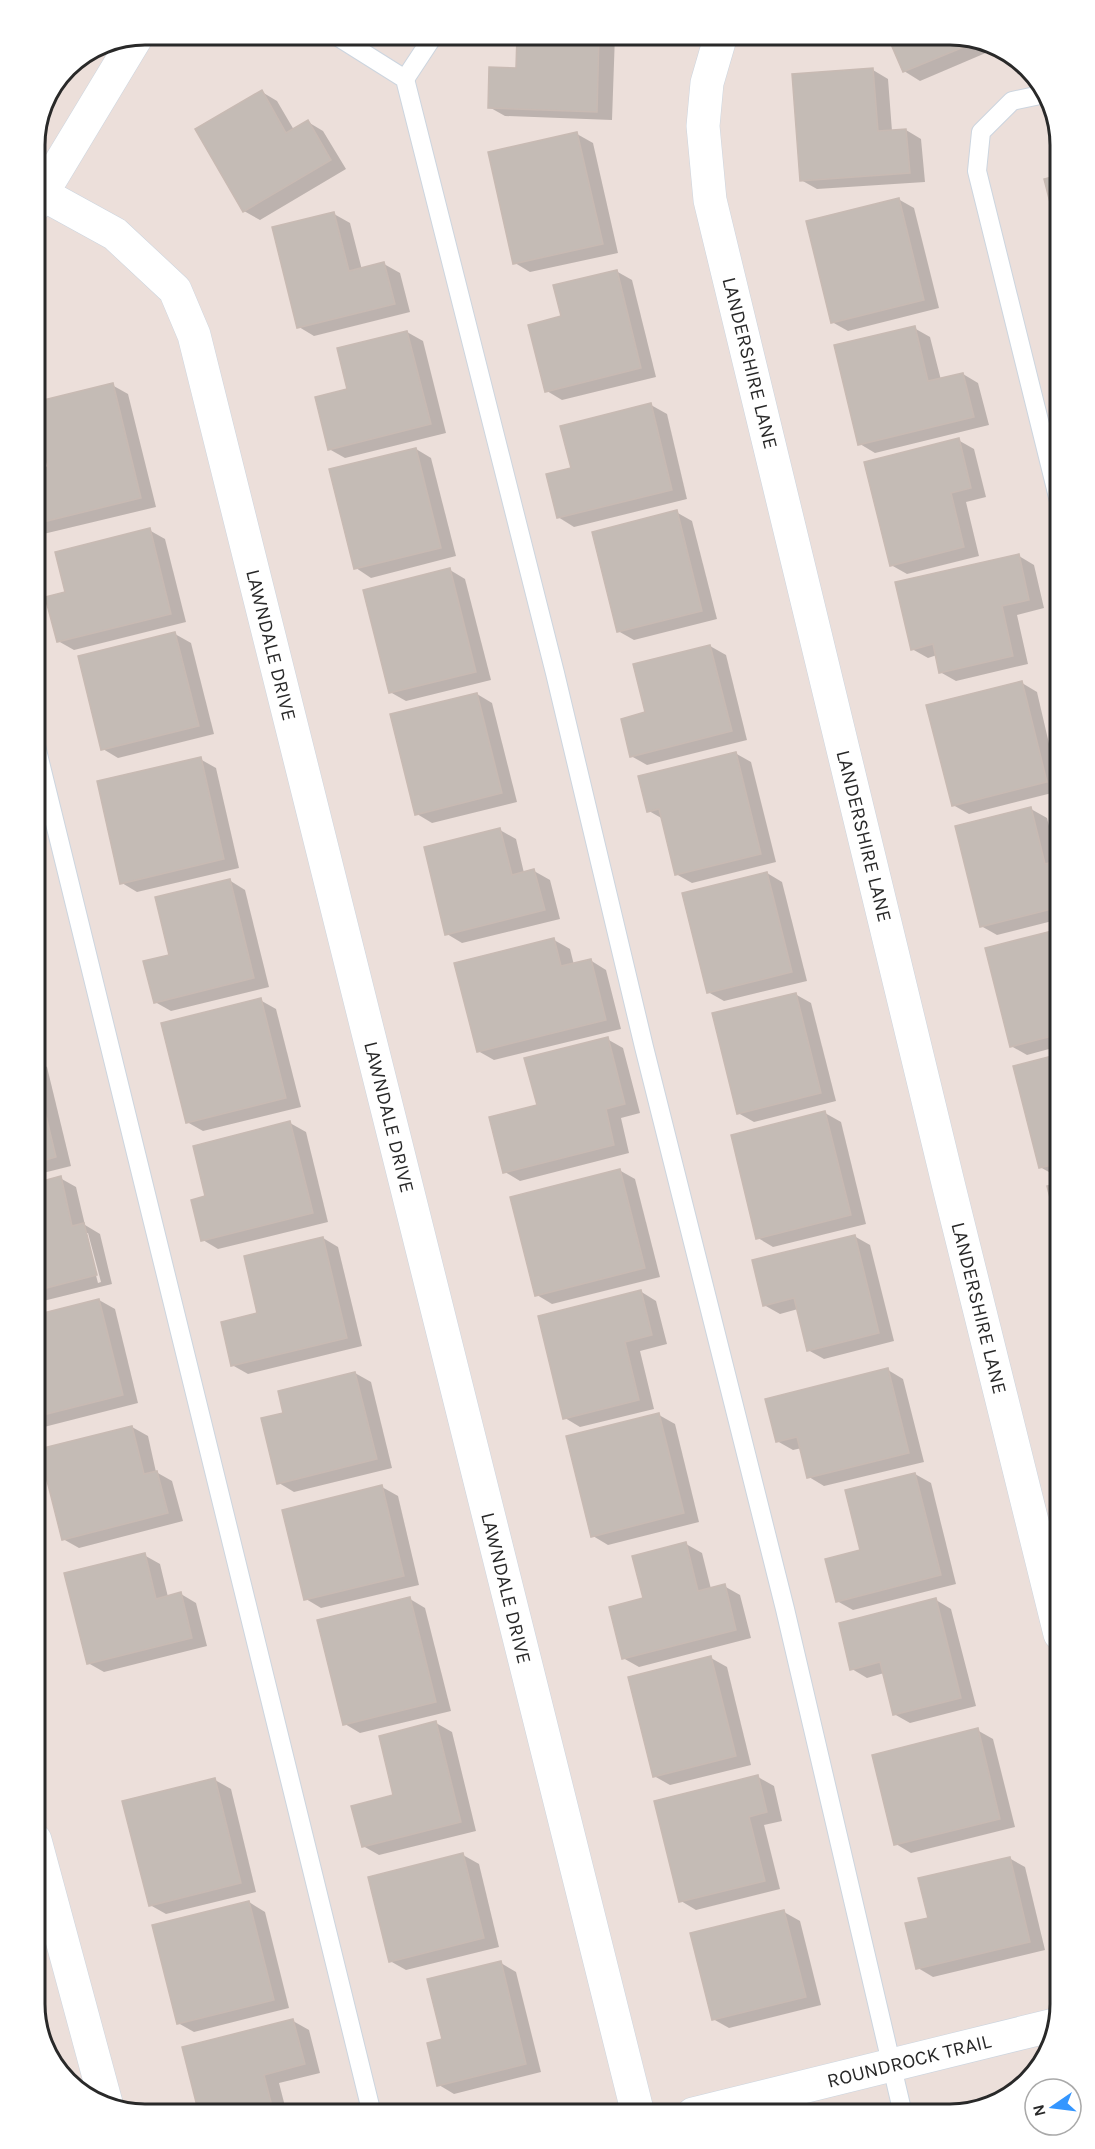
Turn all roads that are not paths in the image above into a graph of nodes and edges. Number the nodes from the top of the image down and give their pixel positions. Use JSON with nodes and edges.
{"nodes":[{"id":1,"x":352,"y":45,"type":"edge"},
{"id":2,"x":427,"y":45,"type":"edge"},
{"id":3,"x":719,"y":45,"type":"edge"},
{"id":4,"x":130,"y":47,"type":"edge"},
{"id":5,"x":405,"y":79,"type":"junction"},
{"id":6,"x":1037,"y":96,"type":"edge"},
{"id":7,"x":45,"y":183,"type":"edge"},
{"id":8,"x":45,"y":200,"type":"edge"},
{"id":9,"x":1050,"y":465,"type":"edge"},
{"id":10,"x":45,"y":783,"type":"edge"},
{"id":11,"x":1050,"y":1594,"type":"edge"},
{"id":12,"x":45,"y":1880,"type":"edge"},
{"id":13,"x":1047,"y":2027,"type":"edge"},
{"id":14,"x":891,"y":2065,"type":"junction"},
{"id":15,"x":104,"y":2095,"type":"edge"},
{"id":16,"x":370,"y":2104,"type":"edge"},
{"id":17,"x":636,"y":2104,"type":"edge"},
{"id":18,"x":733,"y":2104,"type":"edge"},
{"id":19,"x":900,"y":2104,"type":"edge"}],
"edges":[{"from":1,"to":5,"type":"lane"},
{"from":2,"to":5,"type":"lane"},
{"from":3,"to":11,"type":"street","name":"LANDERSHIRE LANE"},
{"from":4,"to":7,"type":"street"},
{"from":5,"to":14,"type":"lane"},
{"from":6,"to":9,"type":"lane"},
{"from":8,"to":17,"type":"street","name":"LAWNDALE DRIVE"},
{"from":10,"to":16,"type":"lane"},
{"from":12,"to":15,"type":"street"},
{"from":13,"to":14,"type":"street","name":"ROUNDROCK TRAIL"},
{"from":14,"to":18,"type":"street","name":"ROUNDROCK TRAIL"},
{"from":14,"to":19,"type":"lane"}]}
